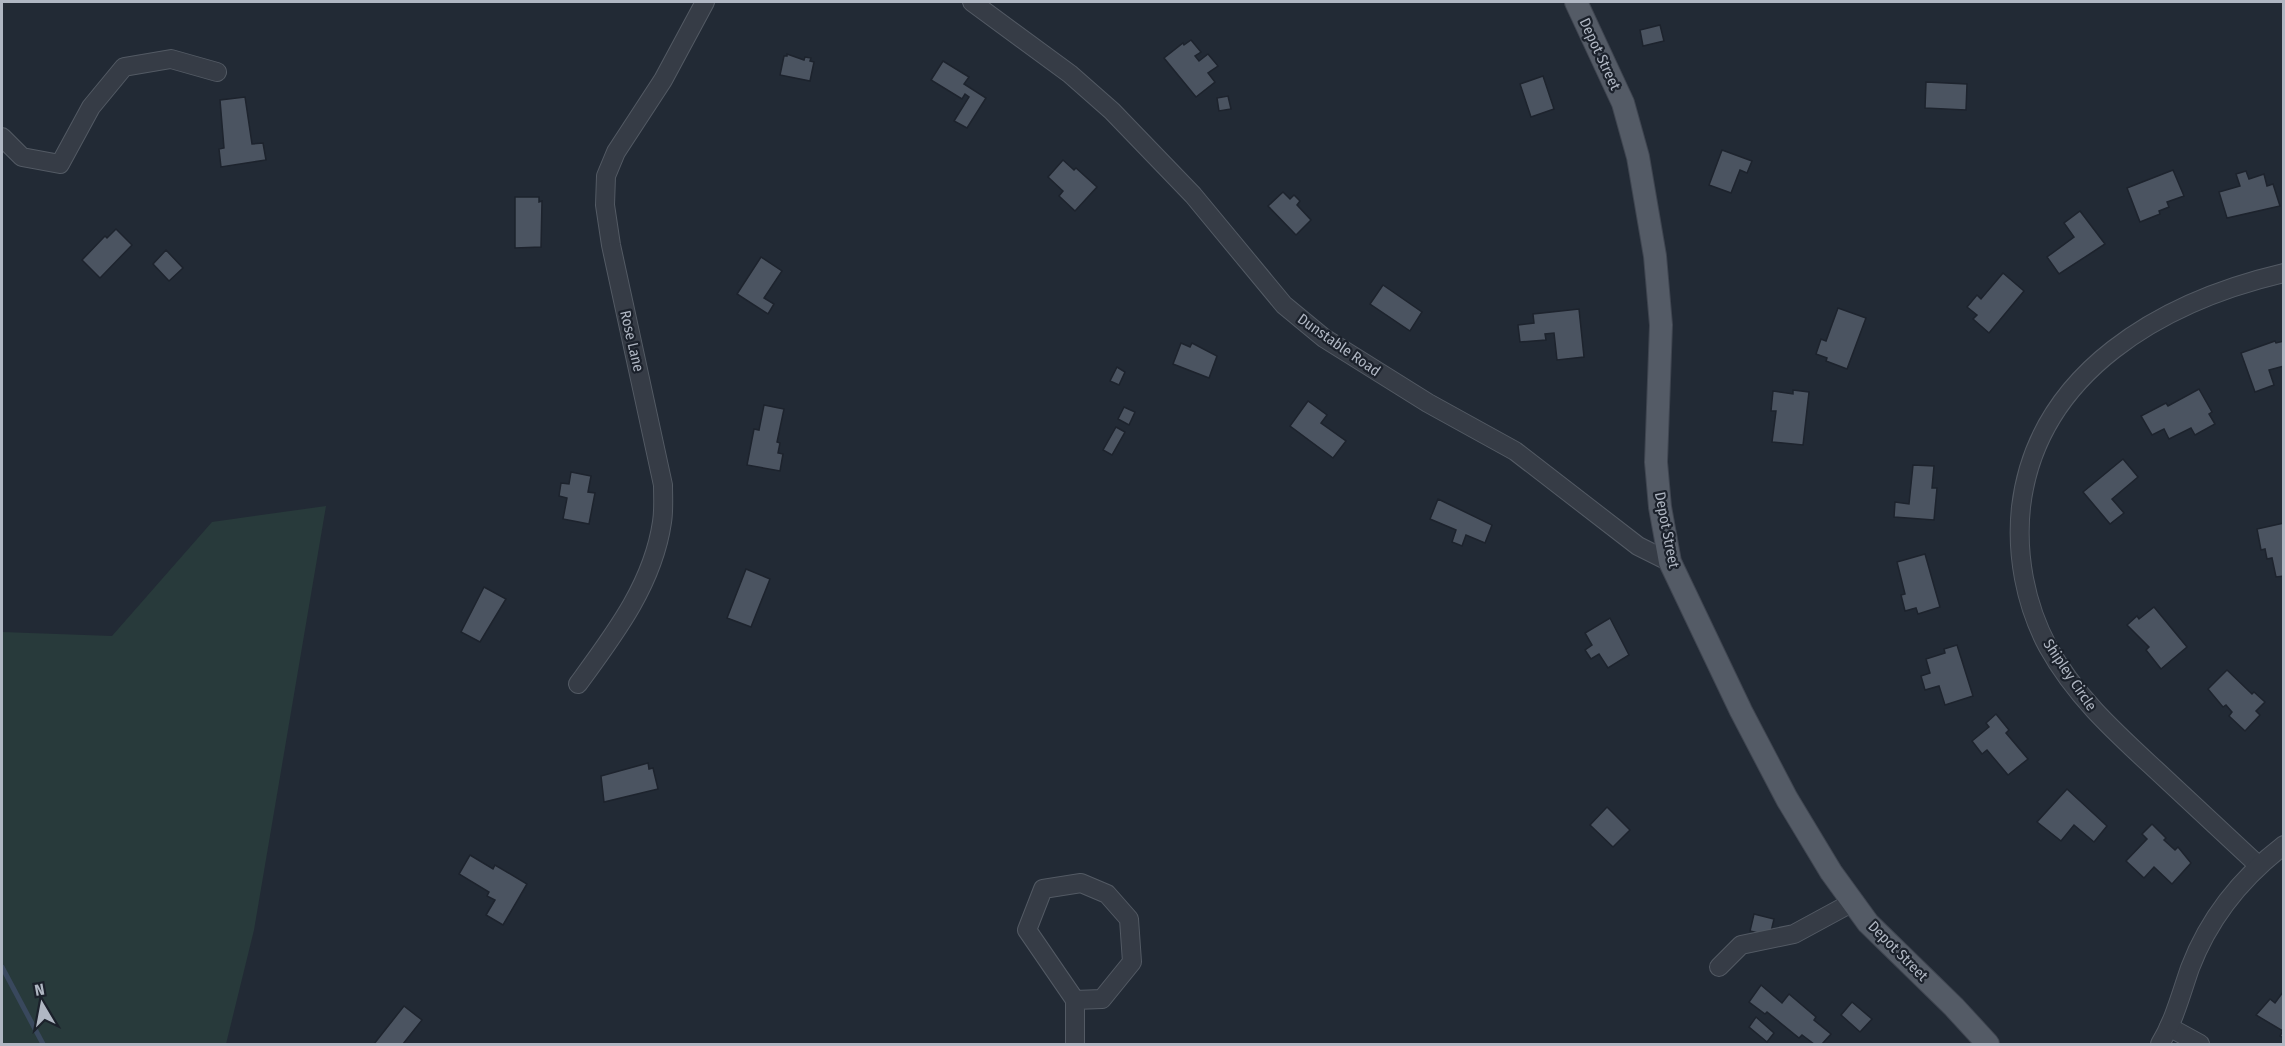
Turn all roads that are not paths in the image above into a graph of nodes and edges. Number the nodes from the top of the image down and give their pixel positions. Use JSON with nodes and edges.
{"nodes":[{"id":1,"x":705,"y":2,"type":"edge"},
{"id":2,"x":972,"y":2,"type":"edge"},
{"id":3,"x":1576,"y":2,"type":"edge"},
{"id":4,"x":217,"y":72,"type":"dead end"},
{"id":5,"x":2,"y":137,"type":"edge"},
{"id":6,"x":2283,"y":273,"type":"edge"},
{"id":7,"x":1670,"y":562,"type":"junction"},
{"id":8,"x":578,"y":684,"type":"dead end"},
{"id":9,"x":2283,"y":845,"type":"edge"},
{"id":10,"x":2258,"y":865,"type":"junction"},
{"id":11,"x":1853,"y":902,"type":"junction"},
{"id":12,"x":1719,"y":967,"type":"dead end"},
{"id":13,"x":1075,"y":1000,"type":"junction"},
{"id":14,"x":2169,"y":1027,"type":"junction"},
{"id":15,"x":1075,"y":1044,"type":"edge"},
{"id":16,"x":1988,"y":1044,"type":"edge"},
{"id":17,"x":2160,"y":1044,"type":"edge"},
{"id":18,"x":2200,"y":1044,"type":"edge"}],
"edges":[{"from":1,"to":8,"type":"street","name":"Rose Lane"},
{"from":2,"to":7,"type":"street","name":"Dunstable Road"},
{"from":3,"to":7,"type":"main road","name":"Depot Street"},
{"from":4,"to":5,"type":"street"},
{"from":6,"to":10,"type":"street","name":"Shipley Circle"},
{"from":7,"to":11,"type":"main road","name":"Depot Street"},
{"from":9,"to":10,"type":"street"},
{"from":10,"to":14,"type":"street"},
{"from":11,"to":12,"type":"street"},
{"from":11,"to":16,"type":"main road","name":"Depot Street"},
{"from":13,"to":13,"type":"street"},
{"from":13,"to":15,"type":"street"},
{"from":14,"to":17,"type":"street"},
{"from":14,"to":18,"type":"street"}]}
